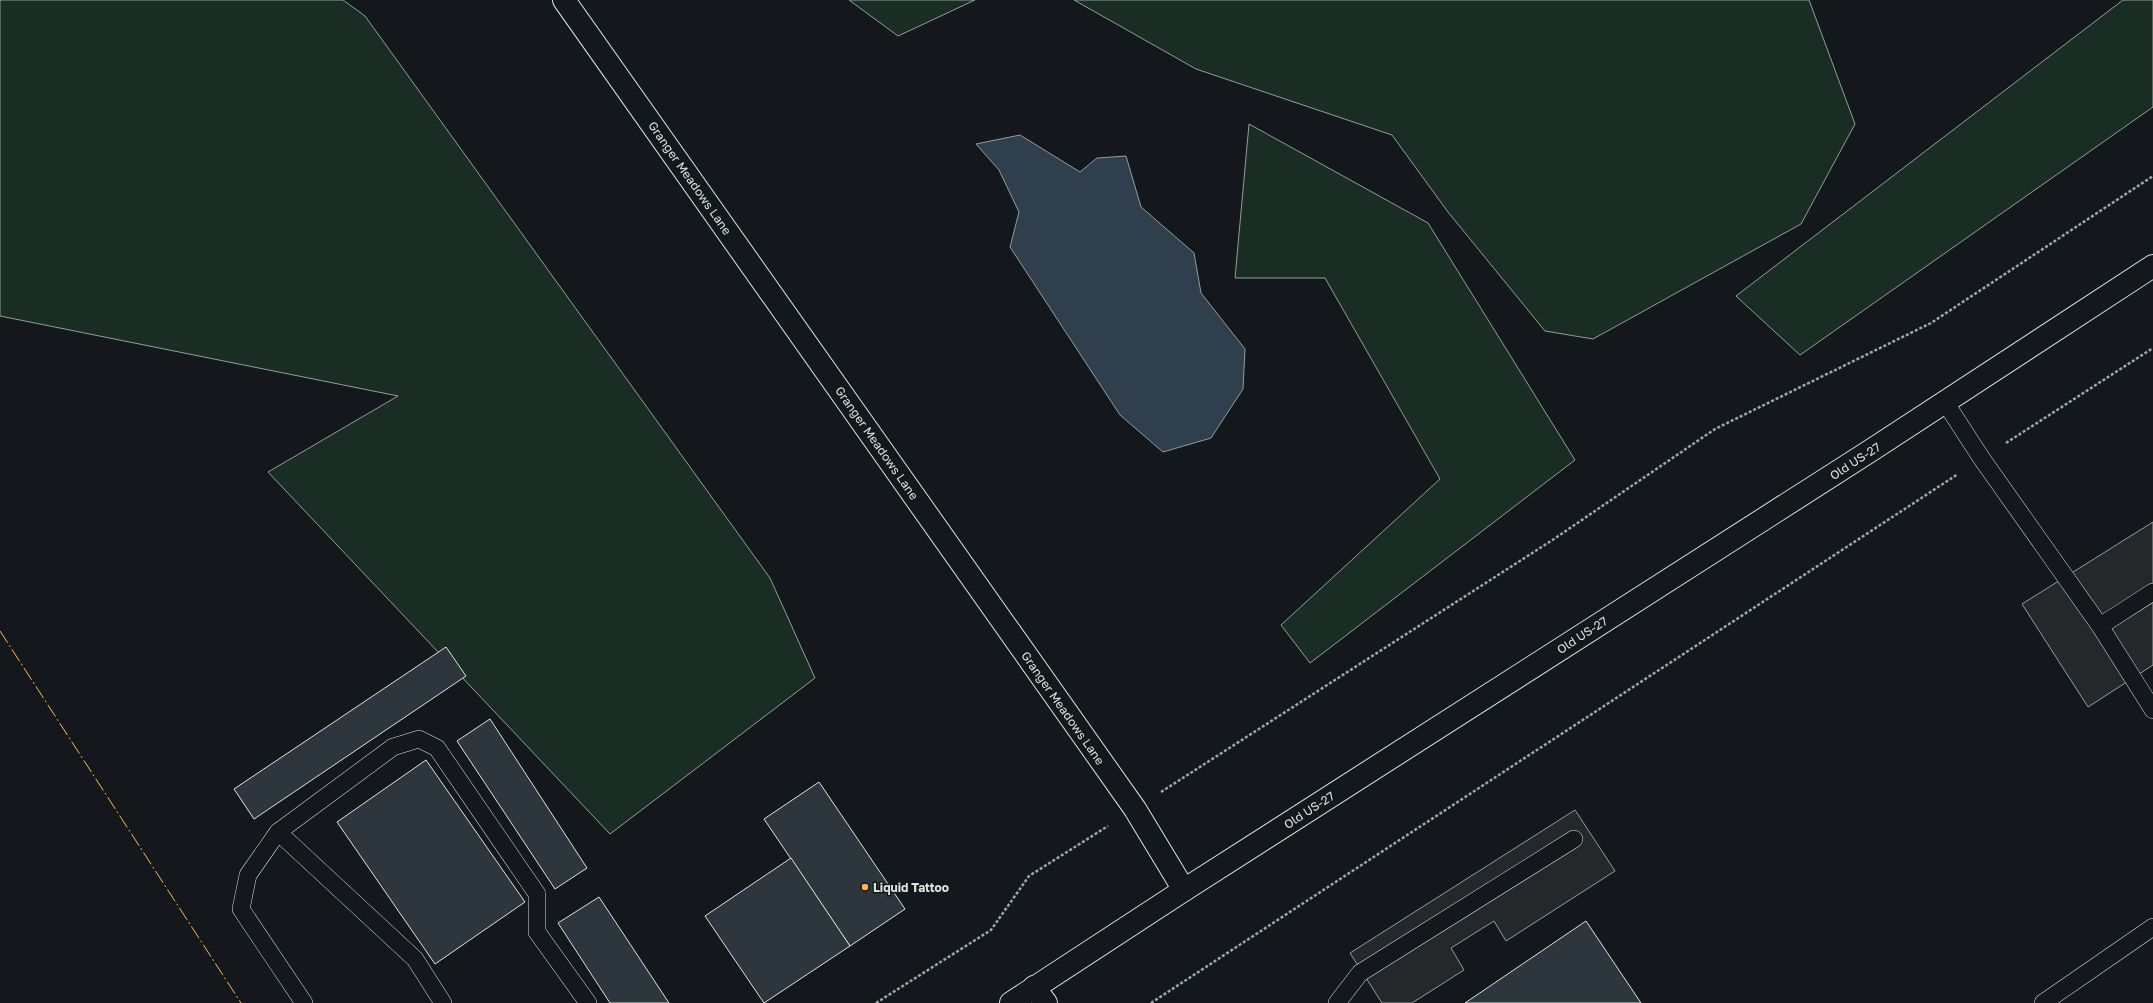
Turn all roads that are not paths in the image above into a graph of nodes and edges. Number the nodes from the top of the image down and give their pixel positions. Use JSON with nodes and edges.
{"nodes":[{"id":1,"x":564,"y":0,"type":"edge"},
{"id":2,"x":2153,"y":266,"type":"edge"},
{"id":3,"x":1945,"y":402,"type":"junction"},
{"id":4,"x":2153,"y":592,"type":"edge"},
{"id":5,"x":2100,"y":626,"type":"junction"},
{"id":6,"x":2153,"y":710,"type":"edge"},
{"id":7,"x":278,"y":832,"type":"junction"},
{"id":8,"x":1574,"y":839,"type":"dead end"},
{"id":9,"x":1184,"y":890,"type":"junction"},
{"id":10,"x":2153,"y":928,"type":"edge"},
{"id":11,"x":1040,"y":995,"type":"edge"},
{"id":12,"x":304,"y":1003,"type":"edge"},
{"id":13,"x":442,"y":1003,"type":"edge"},
{"id":14,"x":588,"y":1003,"type":"edge"},
{"id":15,"x":1011,"y":1003,"type":"edge"},
{"id":16,"x":1337,"y":1003,"type":"edge"},
{"id":17,"x":2043,"y":1003,"type":"edge"}],
"edges":[{"from":1,"to":9,"type":"main road","name":"Granger Meadows Lane"},
{"from":2,"to":3,"type":"main road","name":"Old US-27"},
{"from":3,"to":5,"type":"lane"},
{"from":3,"to":9,"type":"main road","name":"Old US-27"},
{"from":4,"to":5,"type":"lane"},
{"from":5,"to":6,"type":"lane"},
{"from":7,"to":12,"type":"lane"},
{"from":7,"to":13,"type":"lane"},
{"from":7,"to":14,"type":"lane"},
{"from":8,"to":16,"type":"lane"},
{"from":9,"to":11,"type":"main road","name":"Old US-27"},
{"from":10,"to":17,"type":"lane"},
{"from":11,"to":15,"type":"main road","name":"Old US-27"}]}
